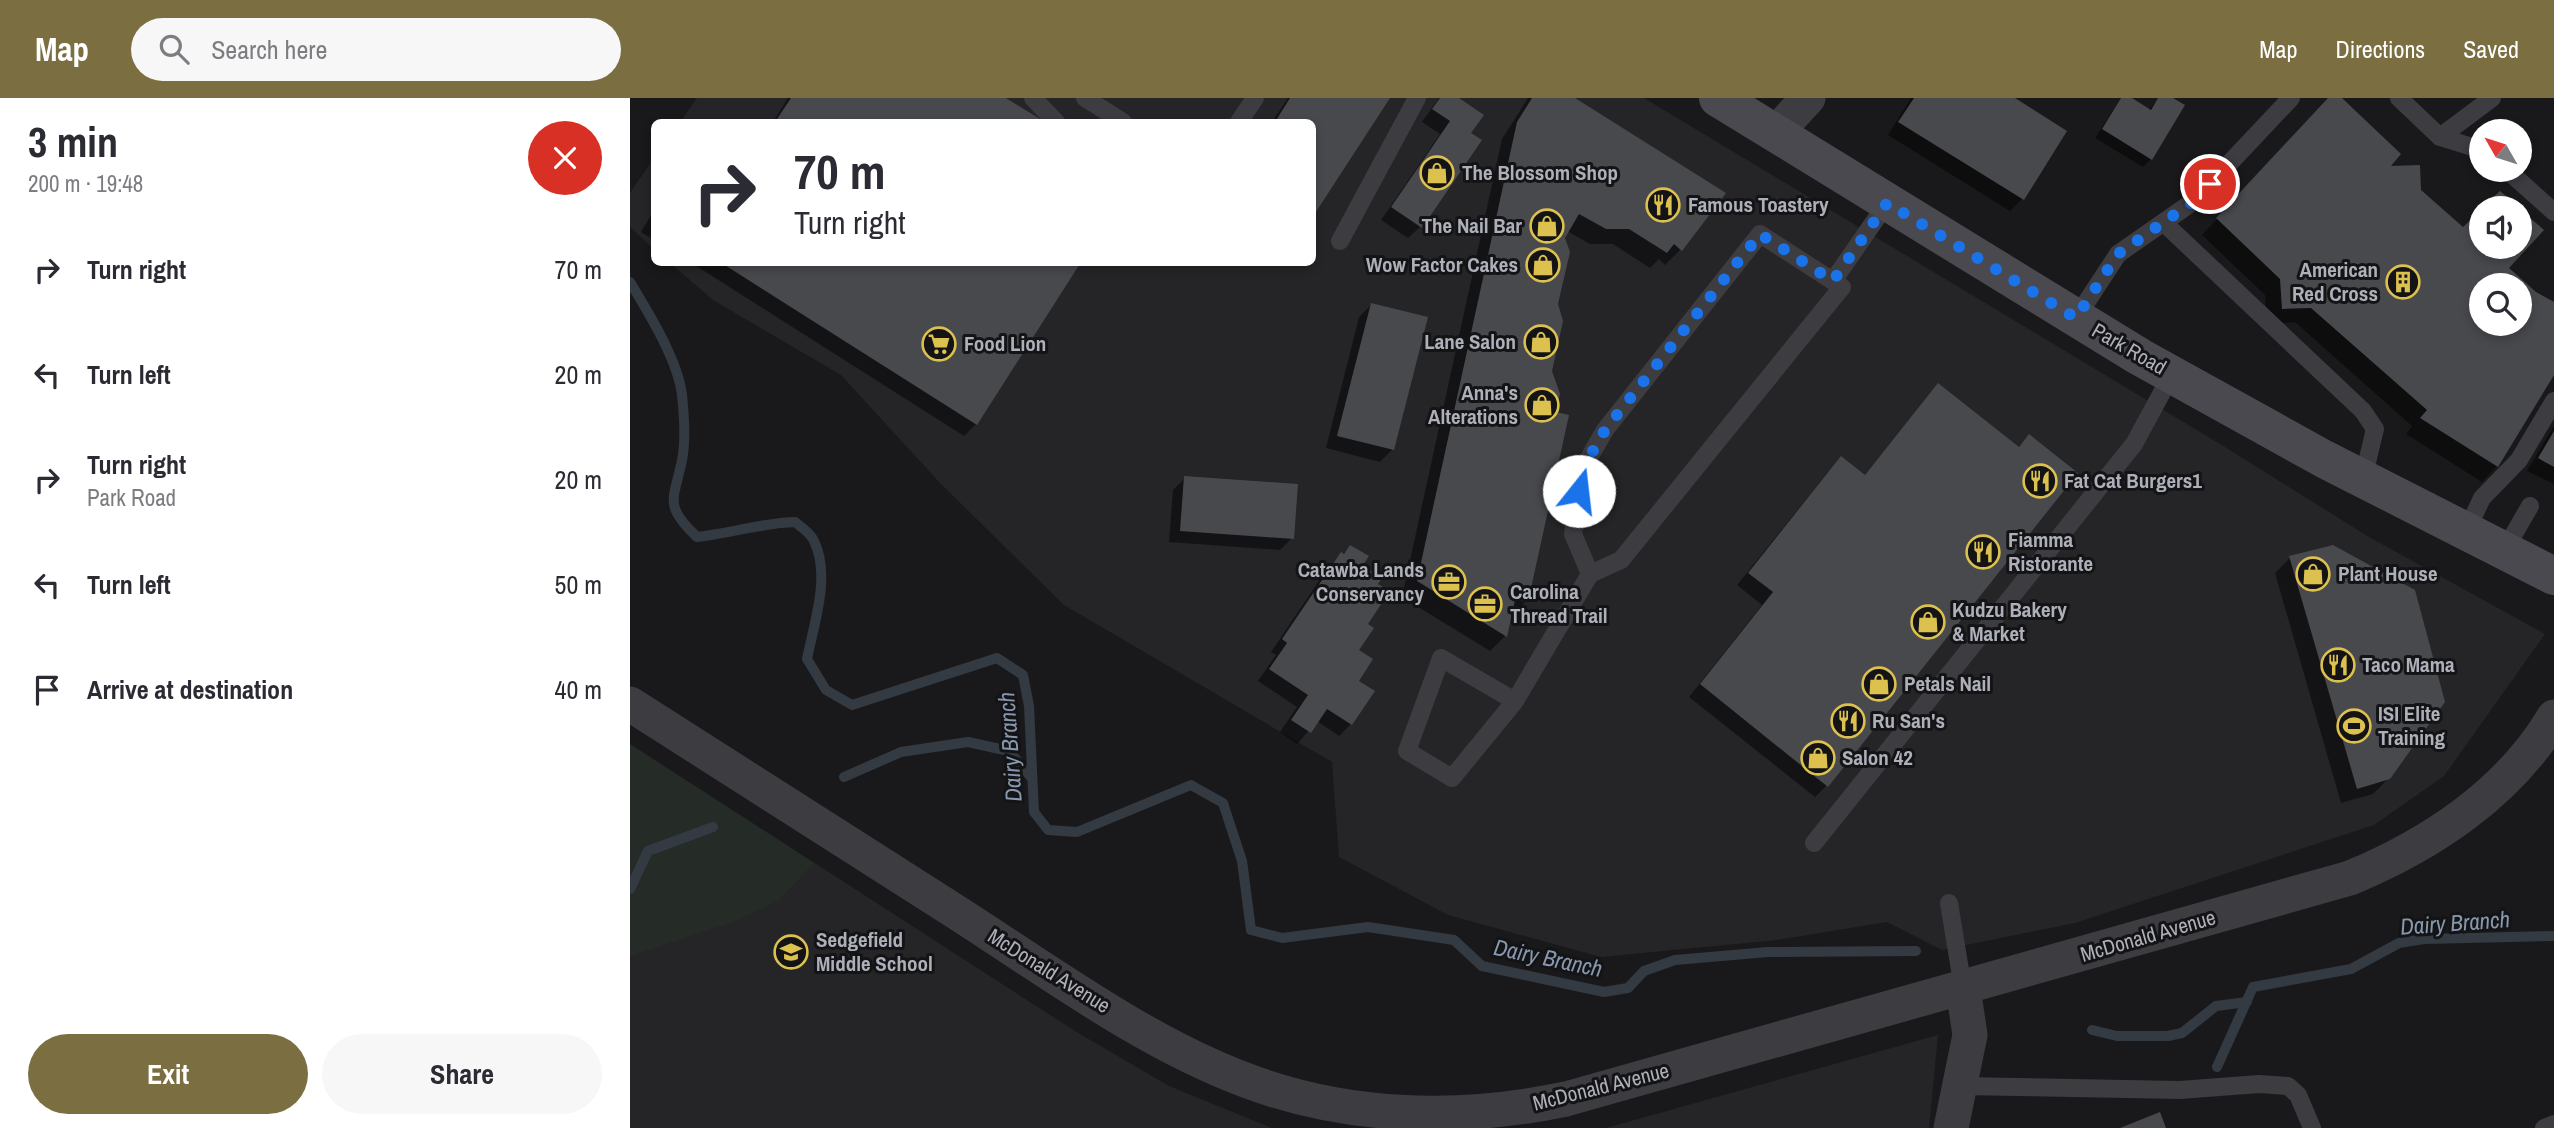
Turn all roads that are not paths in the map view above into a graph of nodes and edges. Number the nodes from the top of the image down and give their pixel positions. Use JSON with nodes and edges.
{"nodes":[{"id":1,"x":1033,"y":98,"type":"edge"},
{"id":2,"x":1085,"y":98,"type":"edge"},
{"id":3,"x":1255,"y":98,"type":"edge"},
{"id":4,"x":1417,"y":98,"type":"edge"},
{"id":5,"x":1718,"y":98,"type":"edge"},
{"id":6,"x":1808,"y":98,"type":"edge"},
{"id":7,"x":2291,"y":98,"type":"edge"},
{"id":8,"x":2399,"y":98,"type":"edge"},
{"id":9,"x":2492,"y":98,"type":"edge"},
{"id":10,"x":1053,"y":119,"type":"edge"},
{"id":11,"x":1118,"y":119,"type":"edge"},
{"id":12,"x":1241,"y":119,"type":"edge"},
{"id":13,"x":1775,"y":134,"type":"junction"},
{"id":14,"x":2440,"y":137,"type":"junction"},
{"id":15,"x":2469,"y":146,"type":"edge"},
{"id":16,"x":2520,"y":182,"type":"edge"},
{"id":17,"x":1887,"y":203,"type":"junction"},
{"id":18,"x":2554,"y":212,"type":"edge"},
{"id":19,"x":2164,"y":223,"type":"junction"},
{"id":20,"x":1340,"y":241,"type":"dead end"},
{"id":21,"x":1833,"y":281,"type":"junction"},
{"id":22,"x":2076,"y":318,"type":"junction"},
{"id":23,"x":2172,"y":374,"type":"junction"},
{"id":24,"x":2554,"y":401,"type":"edge"},
{"id":25,"x":2363,"y":479,"type":"junction"},
{"id":26,"x":2530,"y":506,"type":"dead end"},
{"id":27,"x":2466,"y":532,"type":"junction"},
{"id":28,"x":2504,"y":551,"type":"junction"},
{"id":29,"x":1590,"y":574,"type":"junction"},
{"id":30,"x":2554,"y":576,"type":"edge"},
{"id":31,"x":1515,"y":701,"type":"junction"},
{"id":32,"x":630,"y":704,"type":"edge"},
{"id":33,"x":2554,"y":717,"type":"edge"},
{"id":34,"x":1814,"y":843,"type":"dead end"},
{"id":35,"x":1949,"y":903,"type":"dead end"},
{"id":36,"x":1963,"y":988,"type":"junction"},
{"id":37,"x":1959,"y":1086,"type":"junction"},
{"id":38,"x":1451,"y":1121,"type":"edge"},
{"id":39,"x":2554,"y":1124,"type":"edge"},
{"id":40,"x":1951,"y":1128,"type":"edge"},
{"id":41,"x":2312,"y":1128,"type":"edge"},
{"id":42,"x":2543,"y":1128,"type":"edge"}],
"edges":[{"from":1,"to":10,"type":"lane"},
{"from":2,"to":11,"type":"lane"},
{"from":3,"to":12,"type":"lane"},
{"from":4,"to":20,"type":"lane"},
{"from":5,"to":13,"type":"street","name":"Park Road"},
{"from":6,"to":13,"type":"street"},
{"from":7,"to":19,"type":"lane"},
{"from":8,"to":14,"type":"lane"},
{"from":9,"to":14,"type":"lane"},
{"from":13,"to":17,"type":"street","name":"Park Road"},
{"from":14,"to":15,"type":"lane"},
{"from":16,"to":18,"type":"lane"},
{"from":17,"to":21,"type":"lane"},
{"from":17,"to":22,"type":"street","name":"Park Road"},
{"from":19,"to":22,"type":"lane"},
{"from":19,"to":25,"type":"lane"},
{"from":21,"to":29,"type":"lane"},
{"from":21,"to":29,"type":"lane"},
{"from":22,"to":23,"type":"street","name":"Park Road"},
{"from":23,"to":25,"type":"street","name":"Park Road"},
{"from":23,"to":34,"type":"lane"},
{"from":24,"to":27,"type":"lane"},
{"from":25,"to":27,"type":"street","name":"Park Road"},
{"from":26,"to":28,"type":"lane"},
{"from":27,"to":28,"type":"street","name":"Park Road"},
{"from":28,"to":30,"type":"street","name":"Park Road"},
{"from":29,"to":31,"type":"lane"},
{"from":31,"to":31,"type":"lane"},
{"from":32,"to":38,"type":"street","name":"McDonald Avenue"},
{"from":33,"to":36,"type":"street","name":"McDonald Avenue"},
{"from":35,"to":36,"type":"lane"},
{"from":36,"to":37,"type":"street"},
{"from":36,"to":38,"type":"street","name":"McDonald Avenue"},
{"from":37,"to":40,"type":"street"},
{"from":37,"to":41,"type":"lane"},
{"from":39,"to":42,"type":"lane"}]}
